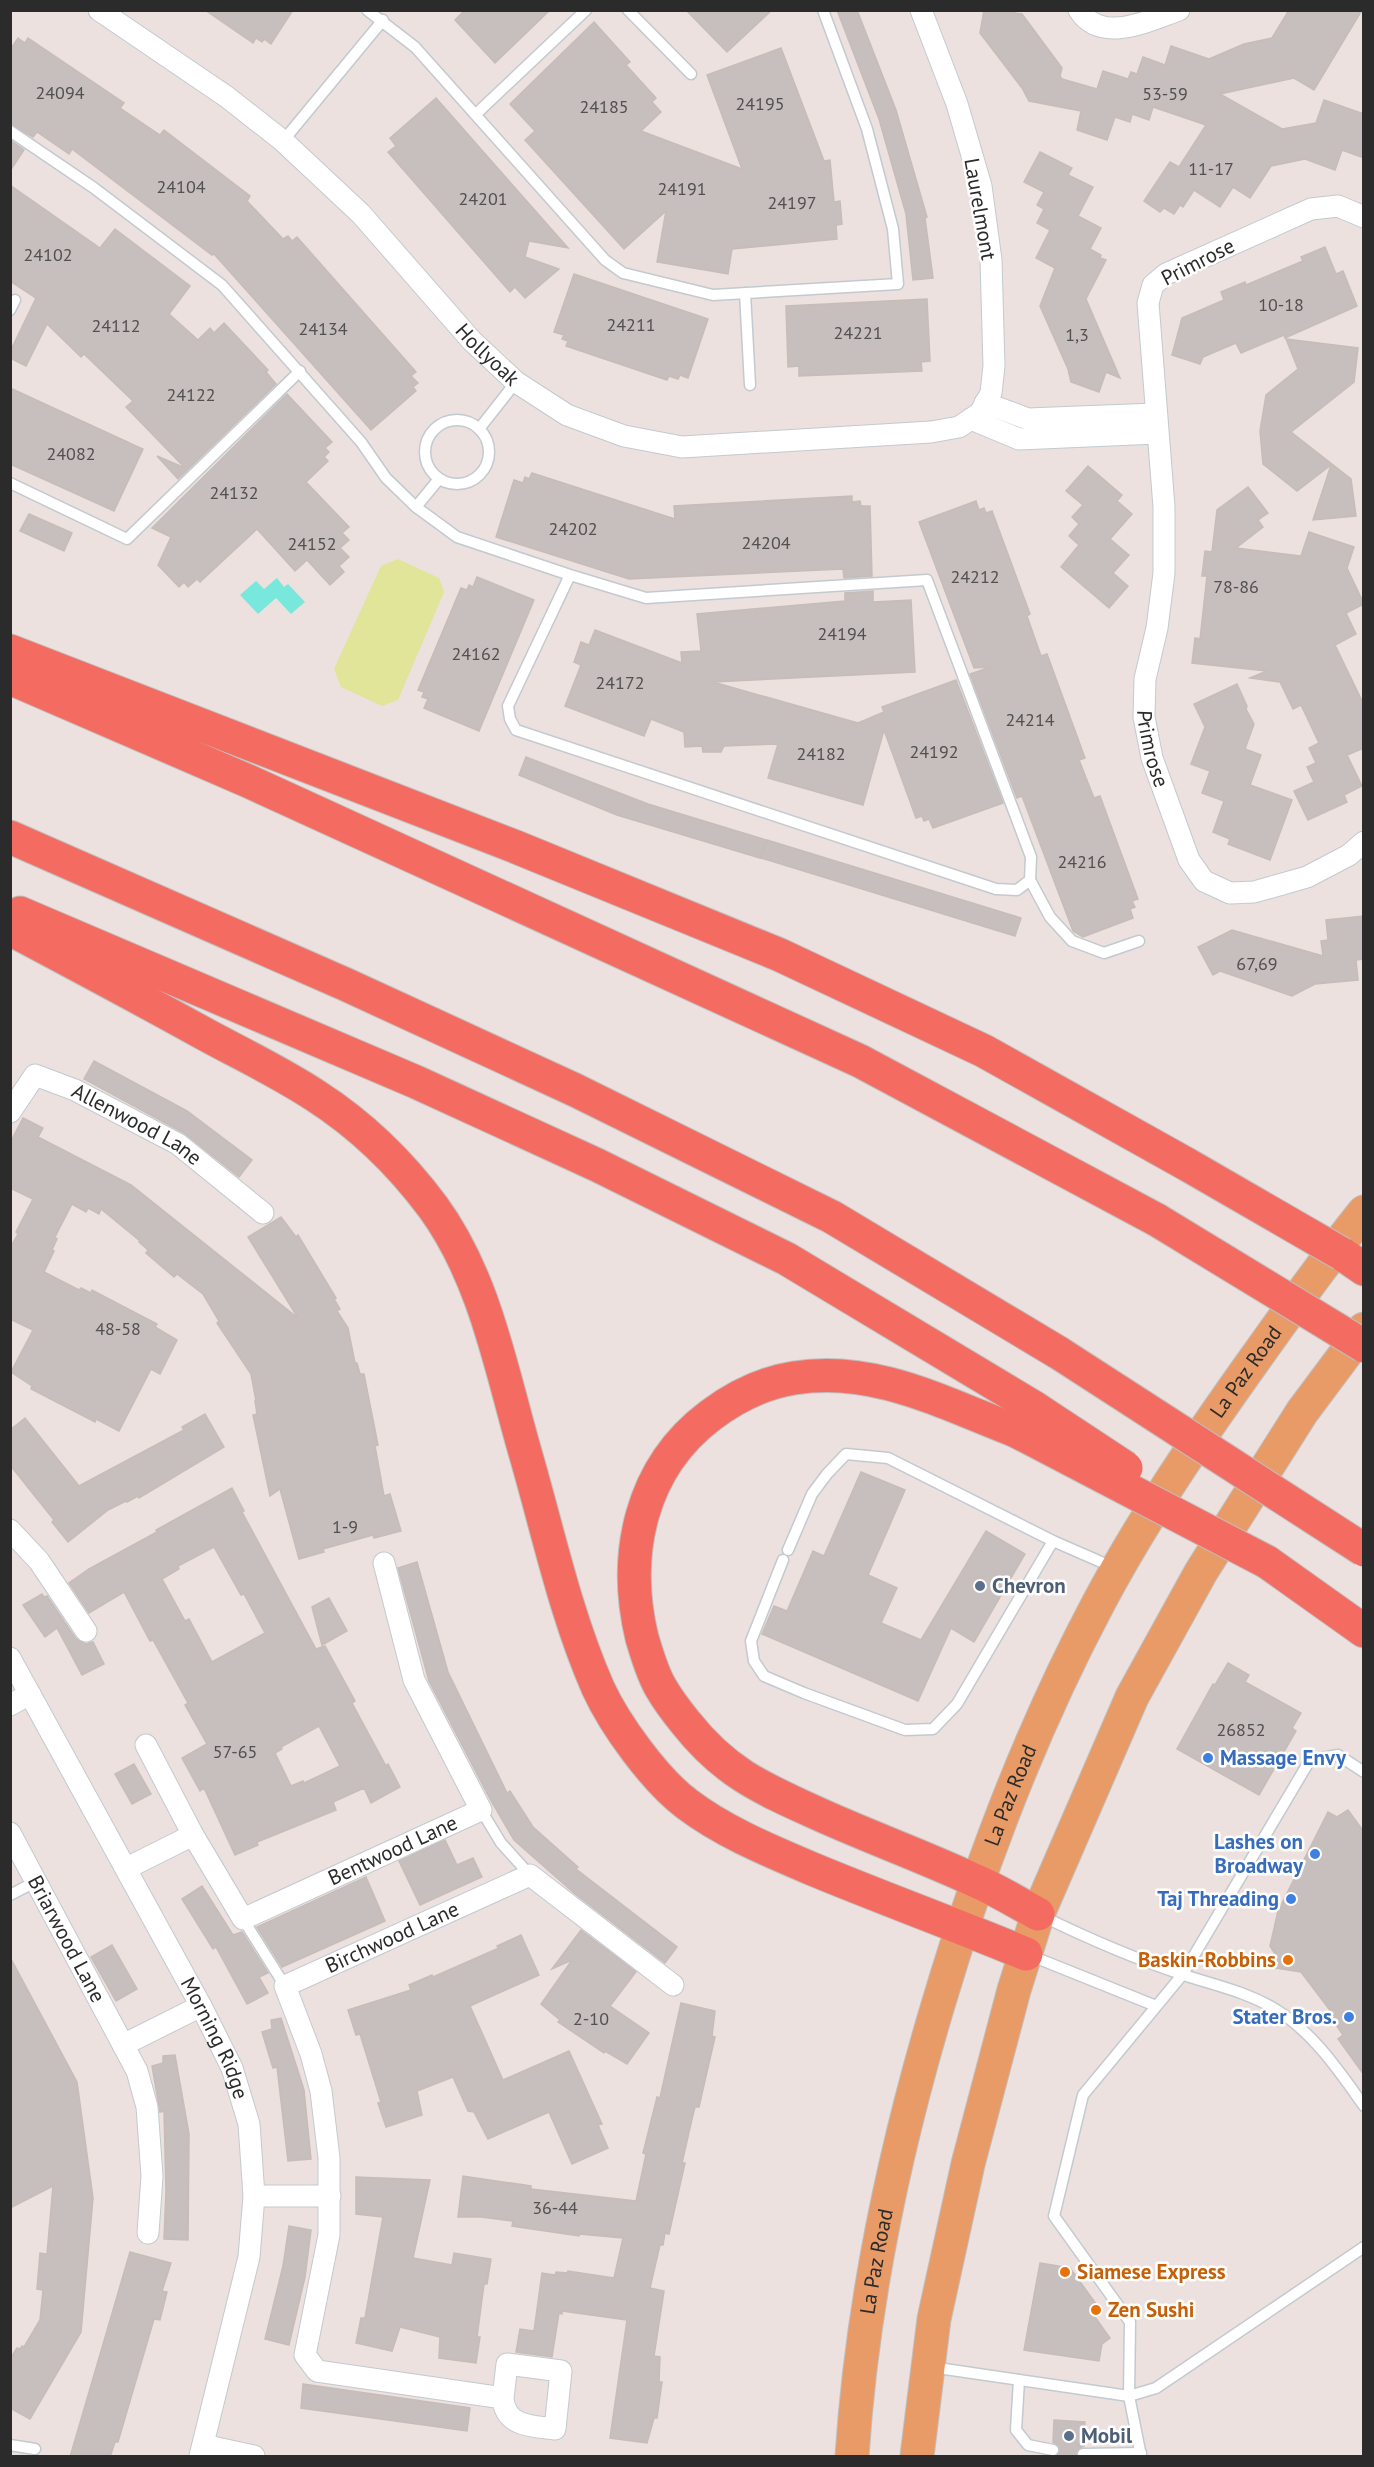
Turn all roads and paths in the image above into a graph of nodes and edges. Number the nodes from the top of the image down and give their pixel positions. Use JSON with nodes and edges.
{"nodes":[{"id":1,"x":99,"y":10,"type":"edge"},
{"id":2,"x":367,"y":10,"type":"edge"},
{"id":3,"x":586,"y":10,"type":"edge"},
{"id":4,"x":628,"y":10,"type":"edge"},
{"id":5,"x":823,"y":10,"type":"edge"},
{"id":6,"x":921,"y":10,"type":"edge"},
{"id":7,"x":1079,"y":10,"type":"edge"},
{"id":8,"x":1179,"y":10,"type":"edge"},
{"id":9,"x":382,"y":20,"type":"junction"},
{"id":10,"x":691,"y":74,"type":"dead end"},
{"id":11,"x":477,"y":114,"type":"junction"},
{"id":12,"x":10,"y":131,"type":"edge"},
{"id":13,"x":283,"y":141,"type":"junction"},
{"id":14,"x":1364,"y":217,"type":"edge"},
{"id":15,"x":745,"y":293,"type":"junction"},
{"id":16,"x":300,"y":371,"type":"junction"},
{"id":17,"x":516,"y":382,"type":"junction"},
{"id":18,"x":750,"y":385,"type":"dead end"},
{"id":19,"x":979,"y":412,"type":"junction"},
{"id":20,"x":1156,"y":424,"type":"junction"},
{"id":21,"x":479,"y":429,"type":"junction"},
{"id":22,"x":439,"y":479,"type":"junction"},
{"id":23,"x":10,"y":483,"type":"edge"},
{"id":24,"x":416,"y":507,"type":"junction"},
{"id":25,"x":570,"y":575,"type":"junction"},
{"id":26,"x":10,"y":651,"type":"edge"},
{"id":27,"x":10,"y":678,"type":"edge"},
{"id":28,"x":10,"y":837,"type":"edge"},
{"id":29,"x":1364,"y":842,"type":"edge"},
{"id":30,"x":1030,"y":880,"type":"junction"},
{"id":31,"x":10,"y":908,"type":"edge"},
{"id":32,"x":10,"y":929,"type":"edge"},
{"id":33,"x":1139,"y":941,"type":"dead end"},
{"id":34,"x":10,"y":1112,"type":"edge"},
{"id":35,"x":1364,"y":1212,"type":"edge"},
{"id":36,"x":263,"y":1213,"type":"dead end"},
{"id":37,"x":1356,"y":1263,"type":"edge"},
{"id":38,"x":1364,"y":1329,"type":"edge"},
{"id":39,"x":1364,"y":1346,"type":"edge"},
{"id":40,"x":1025,"y":1420,"type":"junction"},
{"id":41,"x":10,"y":1530,"type":"edge"},
{"id":42,"x":1053,"y":1541,"type":"junction"},
{"id":43,"x":1364,"y":1550,"type":"edge"},
{"id":44,"x":384,"y":1563,"type":"dead end"},
{"id":45,"x":1117,"y":1569,"type":"junction"},
{"id":46,"x":1358,"y":1627,"type":"edge"},
{"id":47,"x":86,"y":1631,"type":"dead end"},
{"id":48,"x":10,"y":1658,"type":"edge"},
{"id":49,"x":30,"y":1694,"type":"junction"},
{"id":50,"x":10,"y":1705,"type":"edge"},
{"id":51,"x":146,"y":1745,"type":"dead end"},
{"id":52,"x":1364,"y":1772,"type":"edge"},
{"id":53,"x":481,"y":1810,"type":"junction"},
{"id":54,"x":10,"y":1833,"type":"edge"},
{"id":55,"x":193,"y":1835,"type":"junction"},
{"id":56,"x":127,"y":1868,"type":"junction"},
{"id":57,"x":530,"y":1875,"type":"junction"},
{"id":58,"x":977,"y":1881,"type":"junction"},
{"id":59,"x":35,"y":1882,"type":"junction"},
{"id":60,"x":10,"y":1895,"type":"edge"},
{"id":61,"x":1038,"y":1914,"type":"junction"},
{"id":62,"x":243,"y":1919,"type":"junction"},
{"id":63,"x":962,"y":1927,"type":"junction"},
{"id":64,"x":1026,"y":1954,"type":"junction"},
{"id":65,"x":1183,"y":1974,"type":"junction"},
{"id":66,"x":673,"y":1985,"type":"dead end"},
{"id":67,"x":285,"y":1986,"type":"junction"},
{"id":68,"x":201,"y":2006,"type":"junction"},
{"id":69,"x":1156,"y":2006,"type":"junction"},
{"id":70,"x":123,"y":2045,"type":"junction"},
{"id":71,"x":1364,"y":2106,"type":"edge"},
{"id":72,"x":254,"y":2196,"type":"junction"},
{"id":73,"x":330,"y":2196,"type":"junction"},
{"id":74,"x":148,"y":2233,"type":"dead end"},
{"id":75,"x":1364,"y":2247,"type":"edge"},
{"id":76,"x":928,"y":2366,"type":"junction"},
{"id":77,"x":1019,"y":2380,"type":"junction"},
{"id":78,"x":1129,"y":2396,"type":"junction"},
{"id":79,"x":503,"y":2398,"type":"dead end"},
{"id":80,"x":10,"y":2445,"type":"edge"},
{"id":81,"x":35,"y":2449,"type":"dead end"},
{"id":82,"x":1053,"y":2450,"type":"dead end"},
{"id":83,"x":202,"y":2451,"type":"edge"},
{"id":84,"x":1083,"y":2454,"type":"dead end"},
{"id":85,"x":1141,"y":2455,"type":"edge"},
{"id":86,"x":254,"y":2457,"type":"edge"},
{"id":87,"x":852,"y":2457,"type":"edge"},
{"id":88,"x":917,"y":2457,"type":"edge"}],
"edges":[{"from":1,"to":13,"type":"street","name":"Hollyoak"},
{"from":2,"to":9,"type":"lane"},
{"from":3,"to":11,"type":"lane"},
{"from":4,"to":10,"type":"lane"},
{"from":5,"to":15,"type":"lane"},
{"from":6,"to":19,"type":"street","name":"Laurelmont"},
{"from":7,"to":8,"type":"street"},
{"from":9,"to":11,"type":"lane"},
{"from":9,"to":13,"type":"lane"},
{"from":11,"to":15,"type":"lane"},
{"from":12,"to":16,"type":"lane"},
{"from":13,"to":17,"type":"street","name":"Hollyoak"},
{"from":14,"to":20,"type":"street","name":"Primrose"},
{"from":15,"to":18,"type":"lane"},
{"from":16,"to":23,"type":"lane"},
{"from":16,"to":24,"type":"lane"},
{"from":17,"to":19,"type":"street","name":"Hollyoak"},
{"from":17,"to":21,"type":"lane"},
{"from":19,"to":20,"type":"street"},
{"from":20,"to":29,"type":"street","name":"Primrose"},
{"from":21,"to":22,"type":"lane"},
{"from":21,"to":22,"type":"lane"},
{"from":22,"to":24,"type":"lane"},
{"from":24,"to":25,"type":"lane"},
{"from":25,"to":30,"type":"lane"},
{"from":25,"to":30,"type":"lane"},
{"from":26,"to":37,"type":"highway","bridge":true},
{"from":27,"to":39,"type":"highway","bridge":true},
{"from":28,"to":43,"type":"highway","bridge":true},
{"from":30,"to":33,"type":"lane"},
{"from":31,"to":40,"type":"highway"},
{"from":32,"to":63,"type":"highway"},
{"from":34,"to":36,"type":"street","name":"Allenwood Lane"},
{"from":35,"to":45,"type":"main road","name":"La Paz Road"},
{"from":38,"to":61,"type":"main road"},
{"from":40,"to":46,"type":"highway","bridge":true},
{"from":40,"to":58,"type":"highway"},
{"from":41,"to":47,"type":"street"},
{"from":42,"to":42,"type":"lane"},
{"from":42,"to":45,"type":"lane"},
{"from":44,"to":53,"type":"street","name":"Bentwood Lane"},
{"from":45,"to":58,"type":"main road","name":"La Paz Road"},
{"from":48,"to":49,"type":"street","name":"Morning Ridge"},
{"from":49,"to":50,"type":"street"},
{"from":49,"to":56,"type":"street","name":"Morning Ridge"},
{"from":51,"to":55,"type":"street"},
{"from":52,"to":65,"type":"lane"},
{"from":53,"to":57,"type":"lane"},
{"from":53,"to":62,"type":"street","name":"Bentwood Lane"},
{"from":54,"to":59,"type":"street","name":"Briarwood Lane"},
{"from":55,"to":56,"type":"street"},
{"from":55,"to":62,"type":"street"},
{"from":56,"to":68,"type":"street","name":"Morning Ridge"},
{"from":57,"to":66,"type":"street"},
{"from":57,"to":67,"type":"street","name":"Birchwood Lane"},
{"from":58,"to":61,"type":"highway"},
{"from":58,"to":63,"type":"main road","name":"La Paz Road"},
{"from":59,"to":60,"type":"lane"},
{"from":59,"to":70,"type":"street","name":"Briarwood Lane"},
{"from":61,"to":64,"type":"main road"},
{"from":61,"to":65,"type":"lane"},
{"from":62,"to":67,"type":"lane"},
{"from":63,"to":64,"type":"highway"},
{"from":63,"to":87,"type":"main road","name":"La Paz Road"},
{"from":64,"to":69,"type":"lane"},
{"from":64,"to":76,"type":"main road"},
{"from":65,"to":69,"type":"lane"},
{"from":65,"to":71,"type":"lane"},
{"from":67,"to":73,"type":"street"},
{"from":68,"to":70,"type":"street"},
{"from":68,"to":72,"type":"street","name":"Morning Ridge"},
{"from":69,"to":78,"type":"lane"},
{"from":70,"to":74,"type":"street","name":"Briarwood Lane"},
{"from":72,"to":73,"type":"street"},
{"from":72,"to":83,"type":"street","name":"Morning Ridge"},
{"from":73,"to":79,"type":"street"},
{"from":75,"to":78,"type":"lane"},
{"from":76,"to":77,"type":"lane"},
{"from":76,"to":88,"type":"main road"},
{"from":77,"to":78,"type":"lane"},
{"from":77,"to":82,"type":"lane"},
{"from":78,"to":85,"type":"lane"},
{"from":80,"to":81,"type":"lane"},
{"from":83,"to":86,"type":"street"},
{"from":84,"to":85,"type":"lane"}]}
